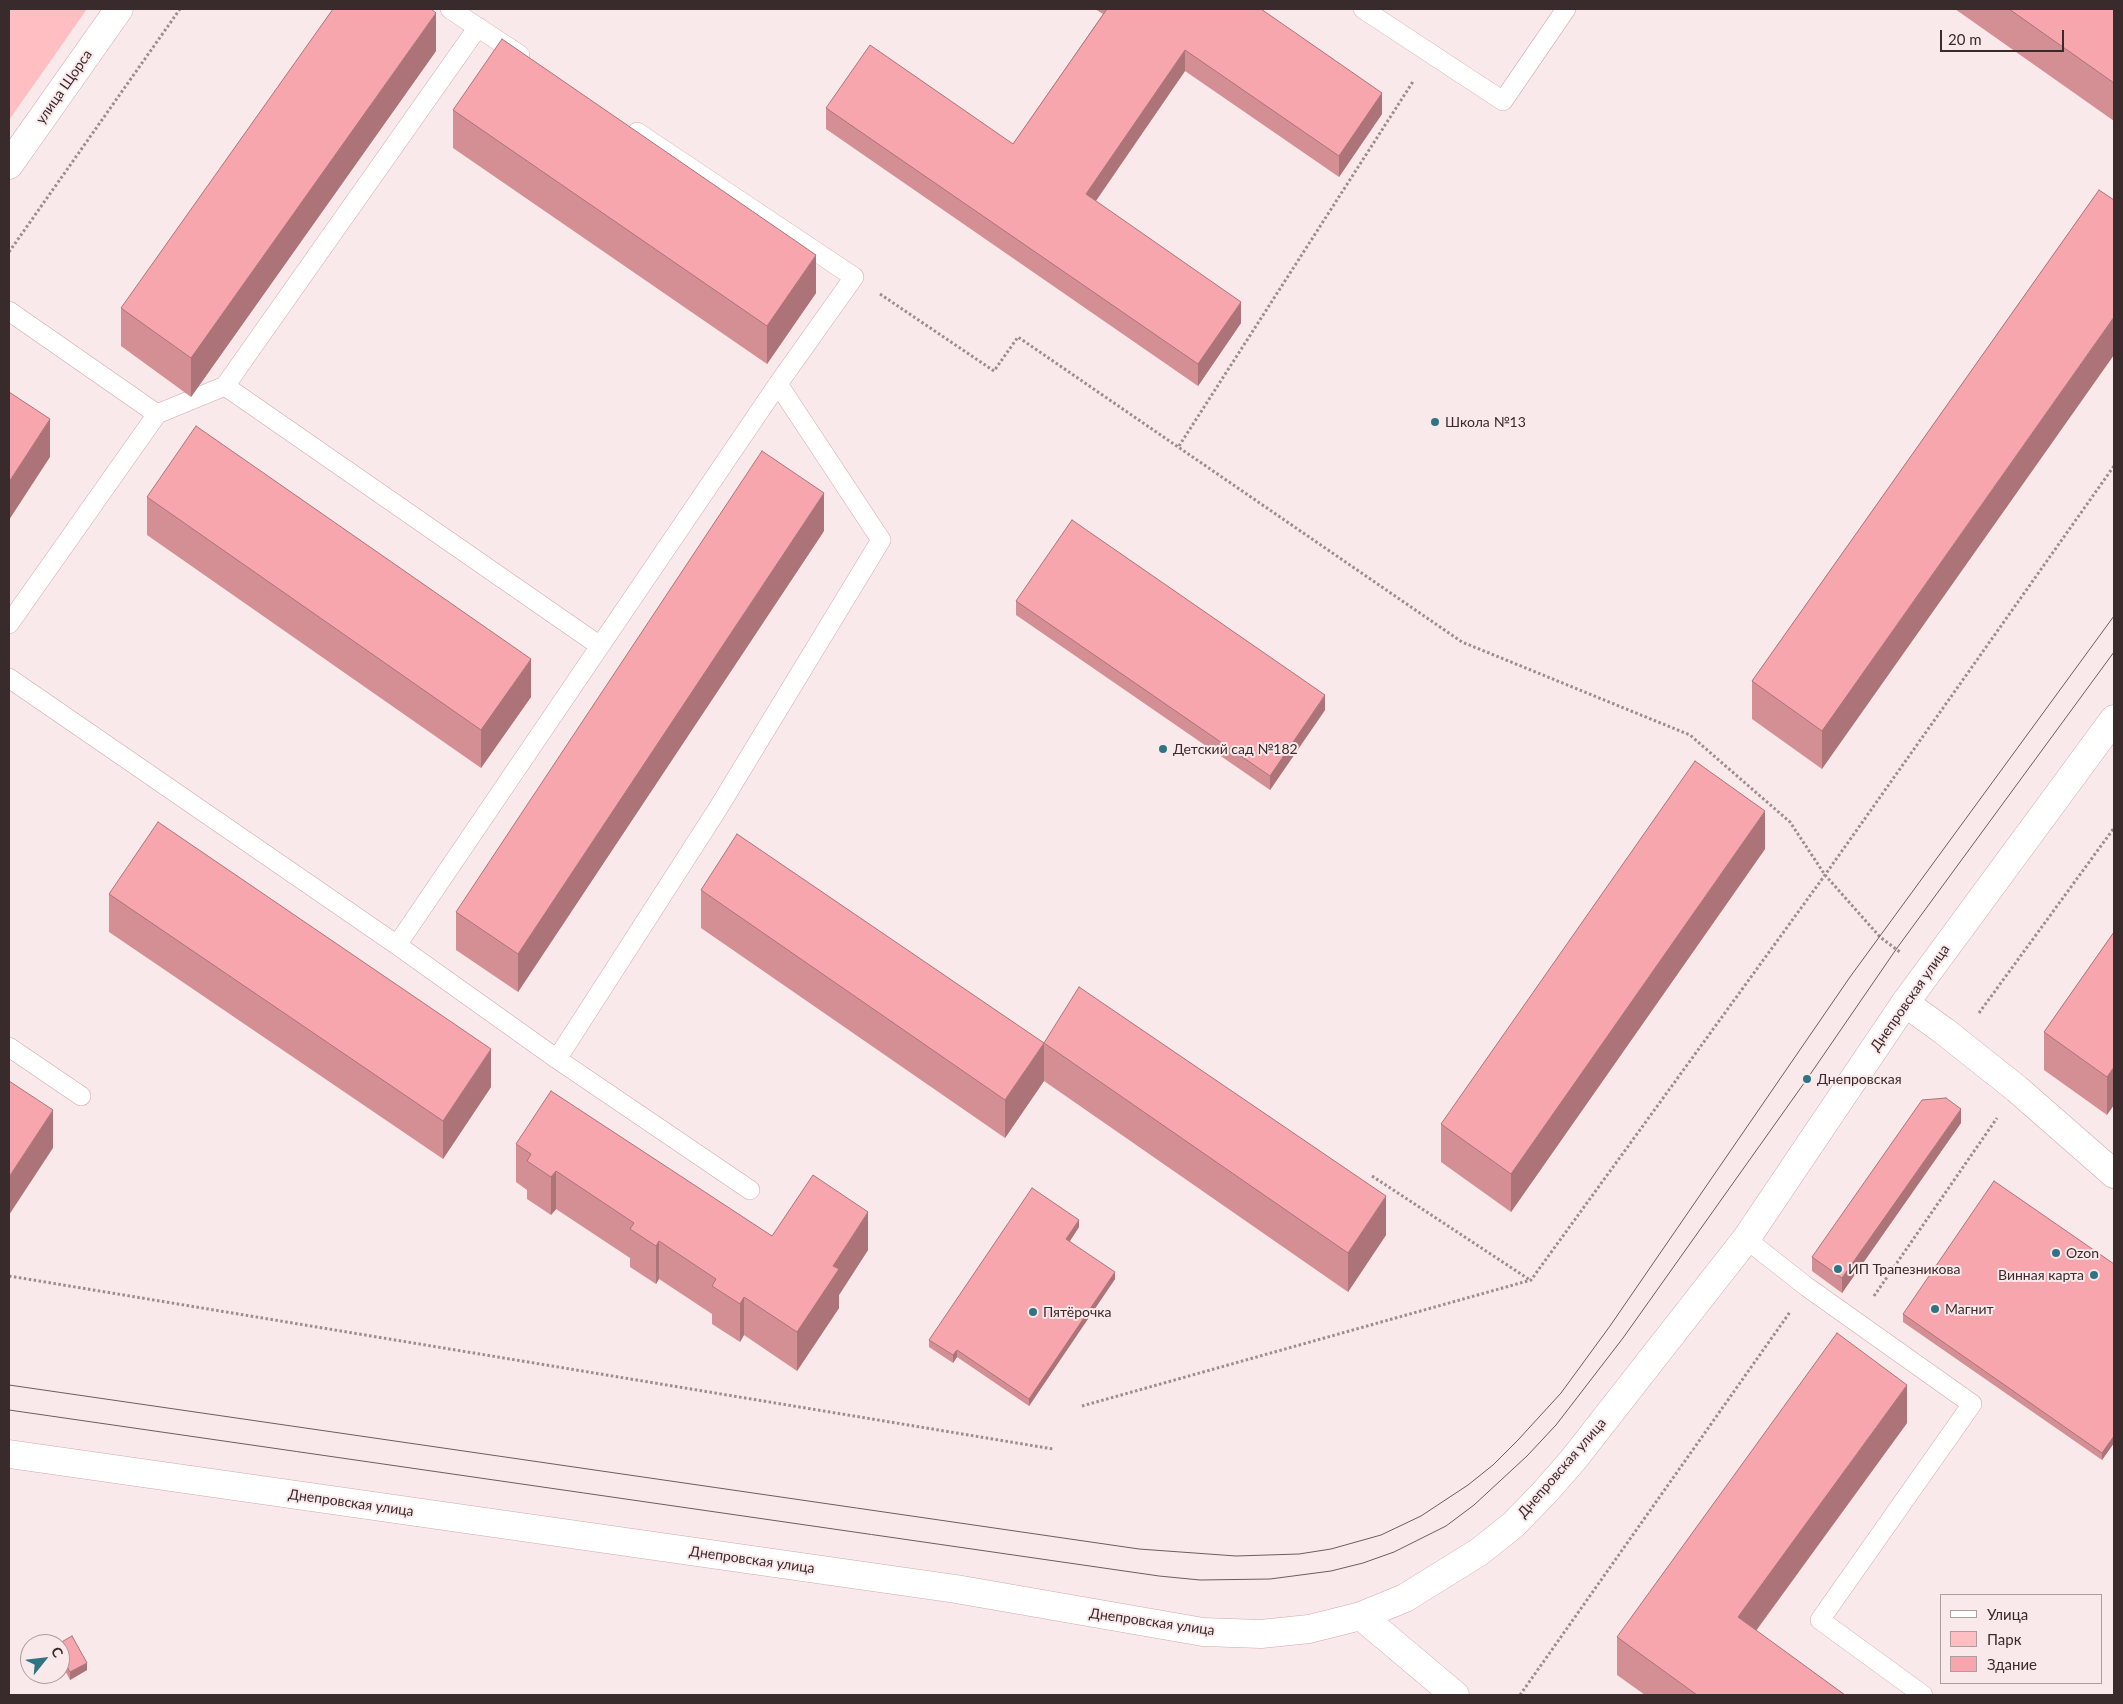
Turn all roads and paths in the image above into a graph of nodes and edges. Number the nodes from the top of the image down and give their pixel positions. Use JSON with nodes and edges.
{"nodes":[{"id":1,"x":119,"y":9,"type":"edge"},
{"id":2,"x":180,"y":9,"type":"edge"},
{"id":3,"x":450,"y":9,"type":"edge"},
{"id":4,"x":1363,"y":9,"type":"edge"},
{"id":5,"x":1566,"y":9,"type":"edge"},
{"id":6,"x":478,"y":27,"type":"junction"},
{"id":7,"x":1431,"y":53,"type":"junction"},
{"id":8,"x":536,"y":65,"type":"edge"},
{"id":9,"x":626,"y":125,"type":"edge"},
{"id":10,"x":9,"y":166,"type":"edge"},
{"id":11,"x":9,"y":252,"type":"edge"},
{"id":12,"x":854,"y":276,"type":"junction"},
{"id":13,"x":9,"y":311,"type":"edge"},
{"id":14,"x":778,"y":384,"type":"junction"},
{"id":15,"x":224,"y":386,"type":"junction"},
{"id":16,"x":157,"y":414,"type":"junction"},
{"id":17,"x":1179,"y":446,"type":"junction"},
{"id":18,"x":2114,"y":466,"type":"edge"},
{"id":19,"x":9,"y":624,"type":"edge"},
{"id":20,"x":600,"y":646,"type":"junction"},
{"id":21,"x":9,"y":678,"type":"edge"},
{"id":22,"x":2114,"y":719,"type":"edge"},
{"id":23,"x":2114,"y":828,"type":"edge"},
{"id":24,"x":1825,"y":875,"type":"junction"},
{"id":25,"x":397,"y":945,"type":"junction"},
{"id":26,"x":1922,"y":979,"type":"junction"},
{"id":27,"x":1905,"y":1003,"type":"junction"},
{"id":28,"x":1958,"y":1042,"type":"junction"},
{"id":29,"x":9,"y":1047,"type":"edge"},
{"id":30,"x":557,"y":1059,"type":"junction"},
{"id":31,"x":2017,"y":1089,"type":"junction"},
{"id":32,"x":81,"y":1096,"type":"dead end"},
{"id":33,"x":2114,"y":1174,"type":"edge"},
{"id":34,"x":1372,"y":1176,"type":"dead end"},
{"id":35,"x":750,"y":1190,"type":"dead end"},
{"id":36,"x":1746,"y":1239,"type":"junction"},
{"id":37,"x":9,"y":1276,"type":"edge"},
{"id":38,"x":1531,"y":1280,"type":"junction"},
{"id":39,"x":1807,"y":1287,"type":"junction"},
{"id":40,"x":1856,"y":1322,"type":"junction"},
{"id":41,"x":1082,"y":1406,"type":"dead end"},
{"id":42,"x":1053,"y":1448,"type":"dead end"},
{"id":43,"x":9,"y":1454,"type":"edge"},
{"id":44,"x":1361,"y":1616,"type":"junction"},
{"id":45,"x":1455,"y":1695,"type":"edge"},
{"id":46,"x":1520,"y":1695,"type":"edge"},
{"id":47,"x":1923,"y":1695,"type":"edge"}],
"edges":[{"from":1,"to":10,"type":"street","name":"улица Щорса"},
{"from":2,"to":11,"type":"path"},
{"from":3,"to":6,"type":"lane"},
{"from":4,"to":7,"type":"lane"},
{"from":5,"to":7,"type":"lane"},
{"from":6,"to":8,"type":"lane"},
{"from":6,"to":15,"type":"lane"},
{"from":7,"to":17,"type":"path"},
{"from":9,"to":12,"type":"lane"},
{"from":12,"to":14,"type":"lane"},
{"from":12,"to":17,"type":"path"},
{"from":13,"to":16,"type":"lane"},
{"from":14,"to":20,"type":"lane"},
{"from":14,"to":30,"type":"lane"},
{"from":15,"to":16,"type":"lane"},
{"from":15,"to":20,"type":"lane"},
{"from":16,"to":19,"type":"lane"},
{"from":17,"to":24,"type":"path"},
{"from":18,"to":24,"type":"path"},
{"from":20,"to":25,"type":"lane"},
{"from":21,"to":25,"type":"lane"},
{"from":22,"to":26,"type":"street","name":"Днепровская улица"},
{"from":23,"to":28,"type":"path"},
{"from":24,"to":26,"type":"path"},
{"from":24,"to":38,"type":"path"},
{"from":25,"to":30,"type":"lane"},
{"from":26,"to":27,"type":"street","name":"Днепровская улица"},
{"from":27,"to":28,"type":"street"},
{"from":27,"to":36,"type":"street","name":"Днепровская улица"},
{"from":28,"to":31,"type":"street"},
{"from":29,"to":32,"type":"lane"},
{"from":30,"to":35,"type":"lane"},
{"from":31,"to":33,"type":"street"},
{"from":31,"to":40,"type":"path"},
{"from":34,"to":38,"type":"path"},
{"from":36,"to":39,"type":"lane"},
{"from":36,"to":44,"type":"street","name":"Днепровская улица"},
{"from":37,"to":42,"type":"path"},
{"from":38,"to":41,"type":"path"},
{"from":39,"to":40,"type":"lane"},
{"from":39,"to":46,"type":"path"},
{"from":40,"to":47,"type":"lane"},
{"from":43,"to":44,"type":"street","name":"Днепровская улица"},
{"from":44,"to":45,"type":"street"}]}
